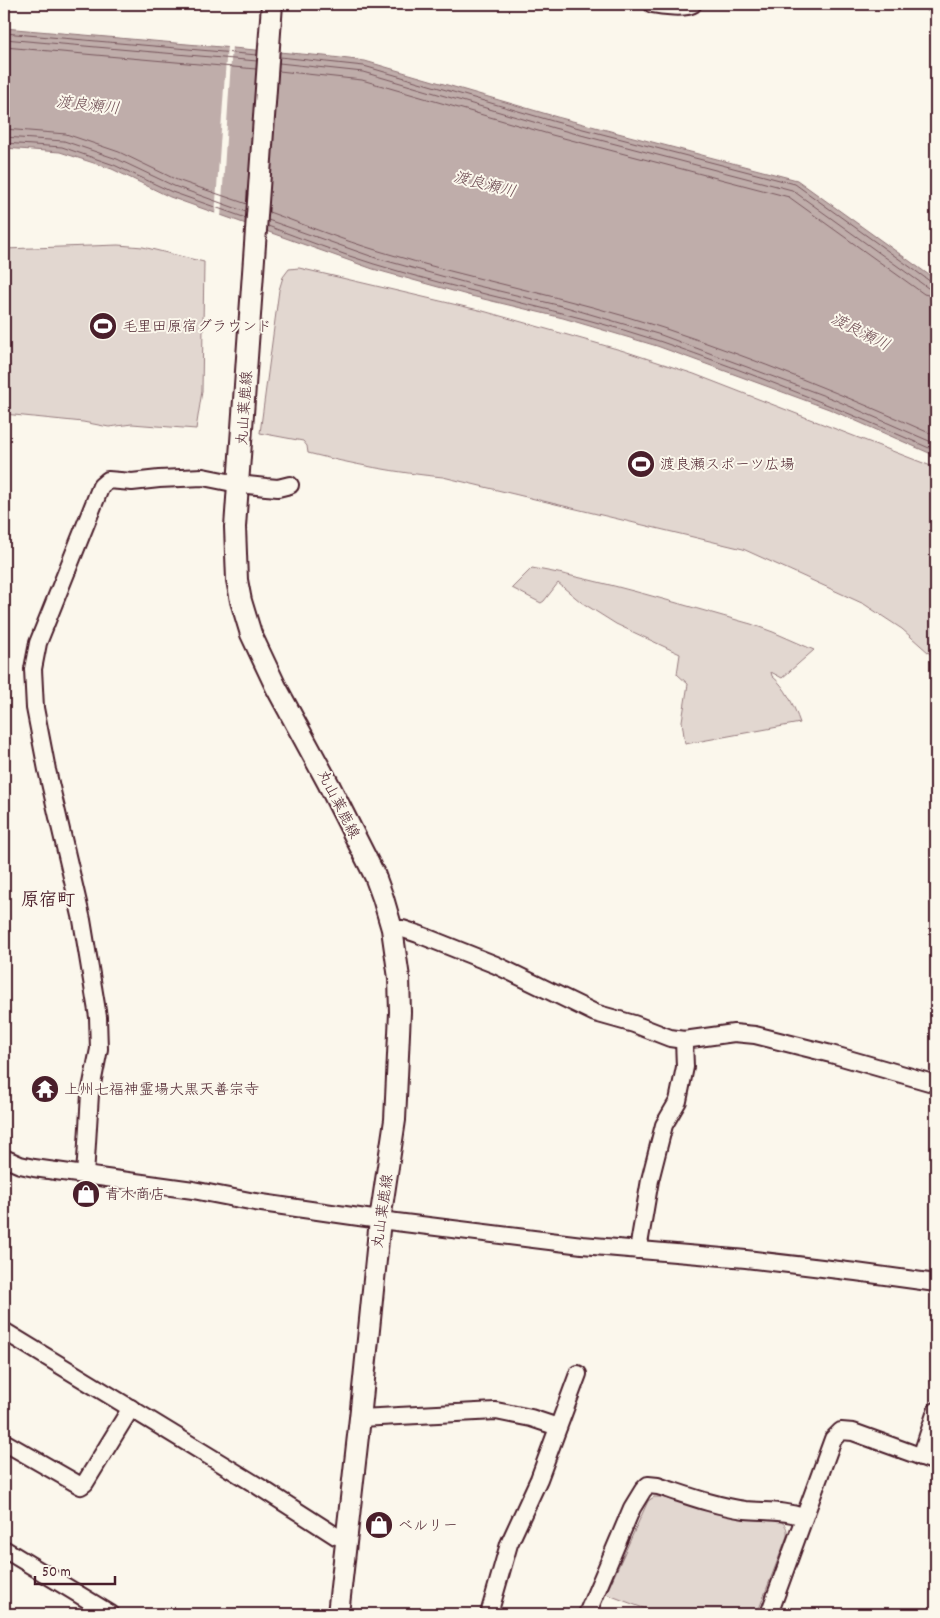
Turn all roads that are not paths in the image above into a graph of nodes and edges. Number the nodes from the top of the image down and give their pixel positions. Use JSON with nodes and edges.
{"nodes":[{"id":1,"x":272,"y":4,"type":"edge"},
{"id":2,"x":652,"y":4,"type":"edge"},
{"id":3,"x":693,"y":4,"type":"edge"},
{"id":4,"x":239,"y":477,"type":"junction"},
{"id":5,"x":290,"y":485,"type":"dead end"},
{"id":6,"x":392,"y":929,"type":"junction"},
{"id":7,"x":684,"y":1040,"type":"junction"},
{"id":8,"x":936,"y":1084,"type":"edge"},
{"id":9,"x":4,"y":1158,"type":"edge"},
{"id":10,"x":85,"y":1176,"type":"junction"},
{"id":11,"x":380,"y":1220,"type":"junction"},
{"id":12,"x":638,"y":1250,"type":"junction"},
{"id":13,"x":936,"y":1283,"type":"edge"},
{"id":14,"x":4,"y":1332,"type":"edge"},
{"id":15,"x":578,"y":1374,"type":"dead end"},
{"id":16,"x":130,"y":1408,"type":"junction"},
{"id":17,"x":936,"y":1411,"type":"edge"},
{"id":18,"x":360,"y":1418,"type":"junction"},
{"id":19,"x":558,"y":1427,"type":"junction"},
{"id":20,"x":4,"y":1442,"type":"edge"},
{"id":21,"x":920,"y":1456,"type":"junction"},
{"id":22,"x":936,"y":1462,"type":"edge"},
{"id":23,"x":803,"y":1517,"type":"junction"},
{"id":24,"x":347,"y":1538,"type":"junction"},
{"id":25,"x":4,"y":1549,"type":"edge"},
{"id":26,"x":111,"y":1614,"type":"edge"},
{"id":27,"x":338,"y":1614,"type":"edge"},
{"id":28,"x":489,"y":1614,"type":"edge"},
{"id":29,"x":586,"y":1614,"type":"edge"},
{"id":30,"x":769,"y":1614,"type":"edge"}],
"edges":[{"from":1,"to":4,"type":"main road","name":"丸山葉鹿線"},
{"from":2,"to":3,"type":"street"},
{"from":4,"to":5,"type":"street"},
{"from":4,"to":6,"type":"main road","name":"丸山葉鹿線"},
{"from":4,"to":10,"type":"street"},
{"from":6,"to":7,"type":"street"},
{"from":6,"to":11,"type":"main road","name":"丸山葉鹿線"},
{"from":7,"to":8,"type":"street"},
{"from":7,"to":12,"type":"street"},
{"from":9,"to":10,"type":"street"},
{"from":10,"to":11,"type":"street"},
{"from":11,"to":12,"type":"street"},
{"from":11,"to":18,"type":"main road","name":"丸山葉鹿線"},
{"from":12,"to":13,"type":"street"},
{"from":14,"to":16,"type":"street"},
{"from":15,"to":19,"type":"street"},
{"from":16,"to":20,"type":"street"},
{"from":16,"to":24,"type":"street"},
{"from":17,"to":21,"type":"street"},
{"from":18,"to":19,"type":"street"},
{"from":18,"to":24,"type":"main road","name":"丸山葉鹿線"},
{"from":19,"to":28,"type":"street"},
{"from":21,"to":22,"type":"street"},
{"from":21,"to":23,"type":"street"},
{"from":23,"to":29,"type":"street"},
{"from":23,"to":30,"type":"street"},
{"from":24,"to":27,"type":"main road","name":"丸山葉鹿線"},
{"from":25,"to":26,"type":"street"}]}
